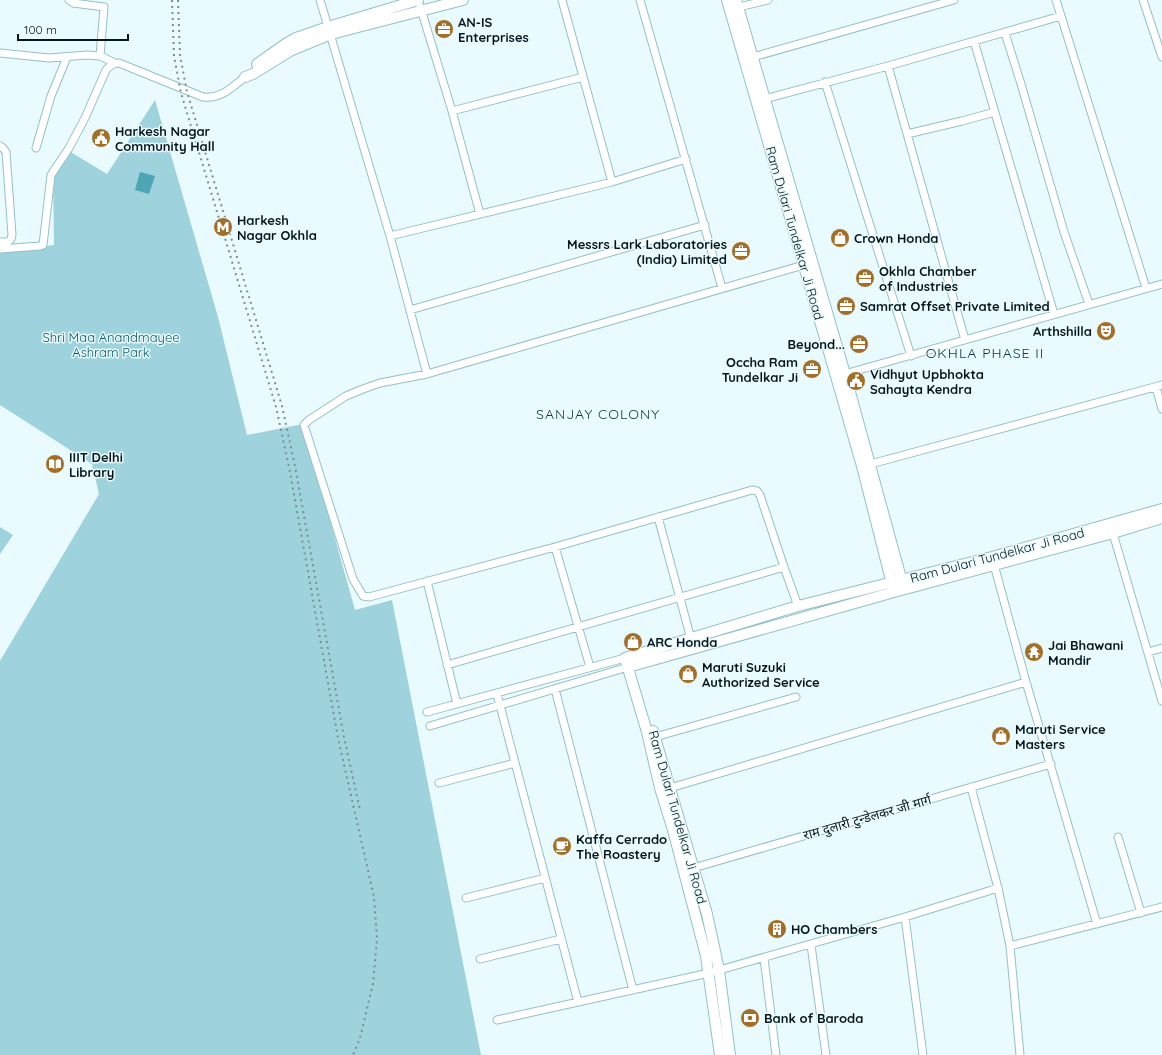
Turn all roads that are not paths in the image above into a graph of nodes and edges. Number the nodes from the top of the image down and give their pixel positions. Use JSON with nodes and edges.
{"nodes":[{"id":1,"x":69,"y":0,"type":"edge"},
{"id":2,"x":320,"y":0,"type":"edge"},
{"id":3,"x":418,"y":0,"type":"edge"},
{"id":4,"x":463,"y":0,"type":"edge"},
{"id":5,"x":562,"y":0,"type":"edge"},
{"id":6,"x":640,"y":0,"type":"edge"},
{"id":7,"x":768,"y":0,"type":"edge"},
{"id":8,"x":954,"y":0,"type":"edge"},
{"id":9,"x":1056,"y":0,"type":"edge"},
{"id":10,"x":1143,"y":0,"type":"edge"},
{"id":11,"x":733,"y":4,"type":"edge"},
{"id":12,"x":422,"y":11,"type":"junction"},
{"id":13,"x":1061,"y":16,"type":"junction"},
{"id":14,"x":329,"y":30,"type":"junction"},
{"id":15,"x":1005,"y":33,"type":"junction"},
{"id":16,"x":974,"y":41,"type":"junction"},
{"id":17,"x":0,"y":53,"type":"edge"},
{"id":18,"x":100,"y":56,"type":"junction"},
{"id":19,"x":67,"y":57,"type":"junction"},
{"id":20,"x":753,"y":57,"type":"junction"},
{"id":21,"x":1162,"y":57,"type":"edge"},
{"id":22,"x":115,"y":63,"type":"junction"},
{"id":23,"x":888,"y":66,"type":"junction"},
{"id":24,"x":245,"y":77,"type":"joint"},
{"id":25,"x":583,"y":77,"type":"junction"},
{"id":26,"x":825,"y":82,"type":"junction"},
{"id":27,"x":761,"y":100,"type":"junction"},
{"id":28,"x":452,"y":112,"type":"junction"},
{"id":29,"x":995,"y":112,"type":"junction"},
{"id":30,"x":907,"y":134,"type":"junction"},
{"id":31,"x":0,"y":146,"type":"edge"},
{"id":32,"x":36,"y":148,"type":"dead end"},
{"id":33,"x":686,"y":160,"type":"junction"},
{"id":34,"x":612,"y":182,"type":"junction"},
{"id":35,"x":480,"y":214,"type":"junction"},
{"id":36,"x":705,"y":225,"type":"junction"},
{"id":37,"x":390,"y":236,"type":"junction"},
{"id":38,"x":0,"y":242,"type":"edge"},
{"id":39,"x":0,"y":249,"type":"edge"},
{"id":40,"x":809,"y":264,"type":"junction"},
{"id":41,"x":1162,"y":284,"type":"edge"},
{"id":42,"x":722,"y":288,"type":"junction"},
{"id":43,"x":1146,"y":288,"type":"junction"},
{"id":44,"x":1089,"y":304,"type":"junction"},
{"id":45,"x":410,"y":310,"type":"junction"},
{"id":46,"x":1054,"y":314,"type":"junction"},
{"id":47,"x":965,"y":340,"type":"junction"},
{"id":48,"x":911,"y":356,"type":"junction"},
{"id":49,"x":427,"y":374,"type":"junction"},
{"id":50,"x":841,"y":375,"type":"junction"},
{"id":51,"x":1159,"y":386,"type":"edge"},
{"id":52,"x":1162,"y":409,"type":"edge"},
{"id":53,"x":866,"y":465,"type":"junction"},
{"id":54,"x":1162,"y":509,"type":"edge"},
{"id":55,"x":658,"y":517,"type":"junction"},
{"id":56,"x":1162,"y":518,"type":"edge"},
{"id":57,"x":1112,"y":528,"type":"junction"},
{"id":58,"x":555,"y":547,"type":"junction"},
{"id":59,"x":993,"y":561,"type":"junction"},
{"id":60,"x":784,"y":567,"type":"junction"},
{"id":61,"x":427,"y":581,"type":"junction"},
{"id":62,"x":898,"y":586,"type":"junction"},
{"id":63,"x":680,"y":598,"type":"junction"},
{"id":64,"x":798,"y":606,"type":"junction"},
{"id":65,"x":577,"y":628,"type":"junction"},
{"id":66,"x":692,"y":639,"type":"junction"},
{"id":67,"x":1162,"y":648,"type":"edge"},
{"id":68,"x":1148,"y":652,"type":"junction"},
{"id":69,"x":629,"y":662,"type":"junction"},
{"id":70,"x":447,"y":665,"type":"junction"},
{"id":71,"x":590,"y":668,"type":"junction"},
{"id":72,"x":1026,"y":682,"type":"junction"},
{"id":73,"x":555,"y":689,"type":"junction"},
{"id":74,"x":496,"y":694,"type":"junction"},
{"id":75,"x":796,"y":697,"type":"dead end"},
{"id":76,"x":1162,"y":701,"type":"edge"},
{"id":77,"x":457,"y":704,"type":"junction"},
{"id":78,"x":500,"y":706,"type":"junction"},
{"id":79,"x":427,"y":712,"type":"dead end"},
{"id":80,"x":430,"y":726,"type":"dead end"},
{"id":81,"x":655,"y":737,"type":"junction"},
{"id":82,"x":515,"y":763,"type":"junction"},
{"id":83,"x":1050,"y":764,"type":"junction"},
{"id":84,"x":439,"y":783,"type":"dead end"},
{"id":85,"x":971,"y":787,"type":"junction"},
{"id":86,"x":670,"y":788,"type":"junction"},
{"id":87,"x":1118,"y":837,"type":"dead end"},
{"id":88,"x":688,"y":869,"type":"junction"},
{"id":89,"x":545,"y":878,"type":"junction"},
{"id":90,"x":998,"y":888,"type":"junction"},
{"id":91,"x":466,"y":898,"type":"dead end"},
{"id":92,"x":1162,"y":907,"type":"edge"},
{"id":93,"x":1142,"y":913,"type":"junction"},
{"id":94,"x":904,"y":917,"type":"junction"},
{"id":95,"x":1097,"y":924,"type":"junction"},
{"id":96,"x":561,"y":939,"type":"junction"},
{"id":97,"x":811,"y":945,"type":"junction"},
{"id":98,"x":1010,"y":946,"type":"junction"},
{"id":99,"x":764,"y":958,"type":"junction"},
{"id":100,"x":480,"y":959,"type":"dead end"},
{"id":101,"x":714,"y":971,"type":"junction"},
{"id":102,"x":633,"y":990,"type":"junction"},
{"id":103,"x":578,"y":1002,"type":"junction"},
{"id":104,"x":497,"y":1020,"type":"dead end"},
{"id":105,"x":720,"y":1055,"type":"edge"},
{"id":106,"x":730,"y":1055,"type":"edge"},
{"id":107,"x":776,"y":1055,"type":"edge"},
{"id":108,"x":826,"y":1055,"type":"edge"},
{"id":109,"x":923,"y":1055,"type":"edge"},
{"id":110,"x":1020,"y":1055,"type":"edge"}],
"edges":[{"from":1,"to":18,"type":"street"},
{"from":2,"to":14,"type":"street"},
{"from":3,"to":12,"type":"street"},
{"from":3,"to":14,"type":"street"},
{"from":4,"to":12,"type":"street"},
{"from":5,"to":25,"type":"street"},
{"from":6,"to":33,"type":"street"},
{"from":7,"to":11,"type":"street"},
{"from":8,"to":20,"type":"street"},
{"from":9,"to":13,"type":"street"},
{"from":10,"to":21,"type":"street"},
{"from":11,"to":20,"type":"street","name":"Ram Dulari Tundelkar Ji Road"},
{"from":11,"to":27,"type":"street","name":"Ram Dulari Tundelkar Ji Road"},
{"from":12,"to":14,"type":"street"},
{"from":12,"to":28,"type":"street"},
{"from":13,"to":15,"type":"street"},
{"from":13,"to":43,"type":"street"},
{"from":14,"to":24,"type":"street"},
{"from":14,"to":37,"type":"street"},
{"from":15,"to":16,"type":"street"},
{"from":15,"to":44,"type":"street"},
{"from":16,"to":23,"type":"street"},
{"from":16,"to":29,"type":"street"},
{"from":17,"to":19,"type":"street"},
{"from":18,"to":19,"type":"street"},
{"from":18,"to":22,"type":"street"},
{"from":19,"to":32,"type":"street"},
{"from":20,"to":27,"type":"street","name":"Ram Dulari Tundelkar Ji Road"},
{"from":22,"to":24,"type":"street"},
{"from":22,"to":39,"type":"street"},
{"from":23,"to":26,"type":"street"},
{"from":23,"to":30,"type":"street"},
{"from":25,"to":28,"type":"street"},
{"from":25,"to":34,"type":"street"},
{"from":26,"to":27,"type":"street"},
{"from":26,"to":48,"type":"street"},
{"from":27,"to":40,"type":"street","name":"Ram Dulari Tundelkar Ji Road"},
{"from":28,"to":35,"type":"street"},
{"from":29,"to":30,"type":"street"},
{"from":29,"to":46,"type":"street"},
{"from":30,"to":47,"type":"street"},
{"from":31,"to":38,"type":"street"},
{"from":33,"to":34,"type":"street"},
{"from":33,"to":36,"type":"street"},
{"from":34,"to":35,"type":"street"},
{"from":35,"to":37,"type":"street"},
{"from":36,"to":42,"type":"street"},
{"from":36,"to":45,"type":"street"},
{"from":37,"to":45,"type":"street"},
{"from":40,"to":42,"type":"street"},
{"from":40,"to":50,"type":"street","name":"Ram Dulari Tundelkar Ji Road"},
{"from":41,"to":43,"type":"street"},
{"from":42,"to":49,"type":"street"},
{"from":43,"to":44,"type":"street"},
{"from":44,"to":46,"type":"street"},
{"from":45,"to":49,"type":"street"},
{"from":46,"to":47,"type":"street"},
{"from":47,"to":48,"type":"street"},
{"from":48,"to":50,"type":"street"},
{"from":49,"to":61,"type":"street"},
{"from":50,"to":53,"type":"street","name":"Ram Dulari Tundelkar Ji Road"},
{"from":51,"to":52,"type":"street"},
{"from":51,"to":53,"type":"street"},
{"from":53,"to":62,"type":"street","name":"Ram Dulari Tundelkar Ji Road"},
{"from":54,"to":57,"type":"street","name":"Ram Dulari Tundelkar Ji Road"},
{"from":55,"to":58,"type":"street"},
{"from":55,"to":60,"type":"street"},
{"from":55,"to":63,"type":"street"},
{"from":56,"to":57,"type":"street","name":"Ram Dulari Tundelkar Ji Road"},
{"from":57,"to":59,"type":"street","name":"Ram Dulari Tundelkar Ji Road"},
{"from":57,"to":68,"type":"street"},
{"from":58,"to":61,"type":"street"},
{"from":58,"to":65,"type":"street"},
{"from":59,"to":62,"type":"street","name":"Ram Dulari Tundelkar Ji Road"},
{"from":59,"to":72,"type":"street"},
{"from":60,"to":63,"type":"street"},
{"from":60,"to":64,"type":"street"},
{"from":61,"to":70,"type":"street"},
{"from":62,"to":64,"type":"street","name":"Ram Dulari Tundelkar Ji Road"},
{"from":62,"to":69,"type":"street","name":"Ram Dulari Tundelkar Ji Road"},
{"from":63,"to":65,"type":"street"},
{"from":63,"to":66,"type":"street"},
{"from":64,"to":66,"type":"street","name":"Ram Dulari Tundelkar Ji Road"},
{"from":65,"to":70,"type":"street"},
{"from":65,"to":71,"type":"street"},
{"from":66,"to":69,"type":"street","name":"Ram Dulari Tundelkar Ji Road"},
{"from":67,"to":68,"type":"street"},
{"from":68,"to":76,"type":"street"},
{"from":69,"to":71,"type":"street"},
{"from":69,"to":73,"type":"street"},
{"from":69,"to":81,"type":"street","name":"Ram Dulari Tundelkar Ji Road"},
{"from":69,"to":88,"type":"street","name":"Ram Dulari Tundelkar Ji Road"},
{"from":70,"to":77,"type":"street"},
{"from":71,"to":74,"type":"street"},
{"from":72,"to":83,"type":"street"},
{"from":72,"to":86,"type":"street"},
{"from":73,"to":78,"type":"street"},
{"from":73,"to":102,"type":"street"},
{"from":74,"to":77,"type":"street"},
{"from":74,"to":78,"type":"street"},
{"from":75,"to":81,"type":"street"},
{"from":77,"to":79,"type":"street"},
{"from":78,"to":80,"type":"street"},
{"from":78,"to":82,"type":"street"},
{"from":81,"to":86,"type":"street","name":"Ram Dulari Tundelkar Ji Road"},
{"from":82,"to":84,"type":"street"},
{"from":82,"to":89,"type":"street"},
{"from":83,"to":85,"type":"street","name":"राम दुलारी टुन्डेलकर जी मार्ग"},
{"from":83,"to":95,"type":"street"},
{"from":85,"to":88,"type":"street","name":"राम दुलारी टुन्डेलकर जी मार्ग"},
{"from":85,"to":90,"type":"street"},
{"from":86,"to":88,"type":"street","name":"Ram Dulari Tundelkar Ji Road"},
{"from":87,"to":93,"type":"street"},
{"from":88,"to":101,"type":"street","name":"Ram Dulari Tundelkar Ji Road"},
{"from":89,"to":91,"type":"street"},
{"from":89,"to":96,"type":"street"},
{"from":90,"to":94,"type":"street"},
{"from":90,"to":98,"type":"street"},
{"from":92,"to":93,"type":"street"},
{"from":93,"to":95,"type":"street"},
{"from":94,"to":97,"type":"street"},
{"from":94,"to":109,"type":"street"},
{"from":95,"to":98,"type":"street"},
{"from":96,"to":100,"type":"street"},
{"from":96,"to":103,"type":"street"},
{"from":97,"to":99,"type":"street"},
{"from":97,"to":108,"type":"street"},
{"from":98,"to":110,"type":"street"},
{"from":99,"to":101,"type":"street"},
{"from":99,"to":107,"type":"street"},
{"from":101,"to":102,"type":"street"},
{"from":101,"to":105,"type":"street"},
{"from":101,"to":106,"type":"street"},
{"from":102,"to":103,"type":"street"},
{"from":103,"to":104,"type":"street"}]}
